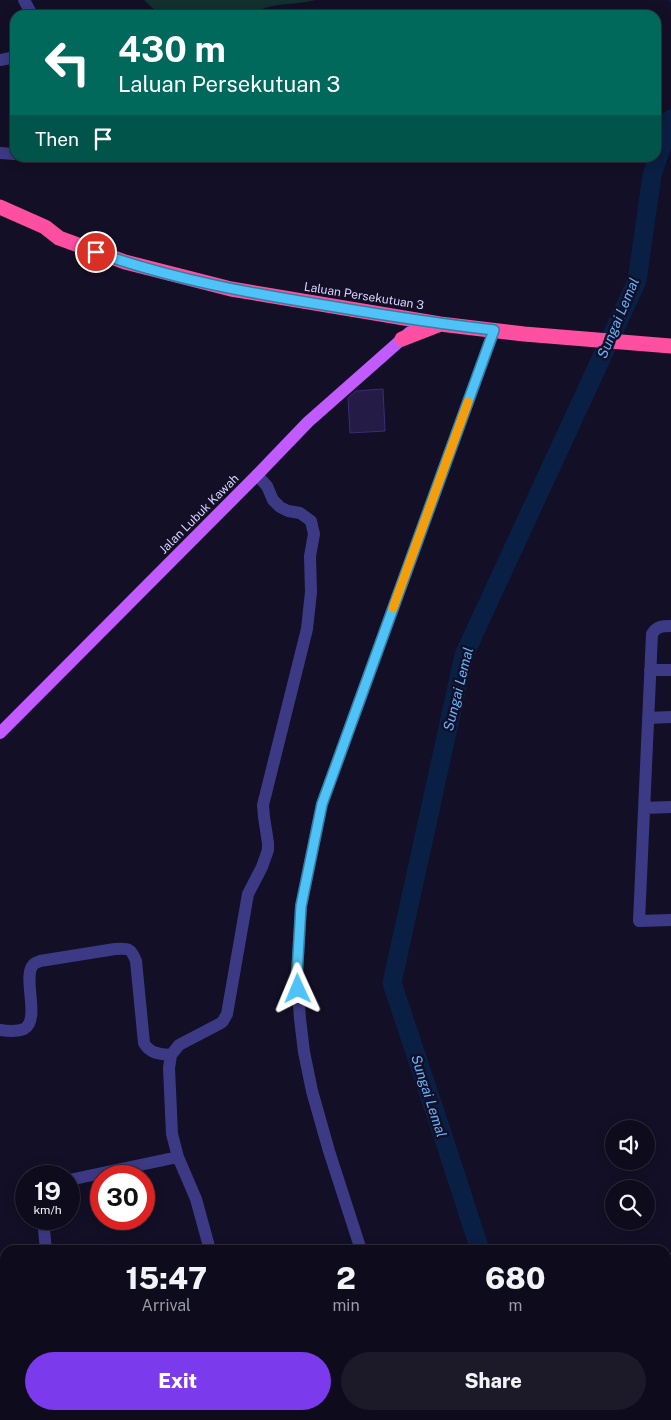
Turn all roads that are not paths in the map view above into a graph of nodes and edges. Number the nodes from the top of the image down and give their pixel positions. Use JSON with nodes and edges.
{"nodes":[{"id":1,"x":0,"y":207,"type":"edge"},
{"id":2,"x":0,"y":216,"type":"edge"},
{"id":3,"x":59,"y":238,"type":"junction"},
{"id":4,"x":396,"y":317,"type":"junction"},
{"id":5,"x":423,"y":321,"type":"junction"},
{"id":6,"x":440,"y":324,"type":"junction"},
{"id":7,"x":494,"y":330,"type":"junction"},
{"id":8,"x":402,"y":339,"type":"junction"},
{"id":9,"x":671,"y":346,"type":"edge"},
{"id":10,"x":257,"y":476,"type":"junction"},
{"id":11,"x":671,"y":626,"type":"edge"},
{"id":12,"x":650,"y":670,"type":"junction"},
{"id":13,"x":671,"y":670,"type":"edge"},
{"id":14,"x":671,"y":717,"type":"edge"},
{"id":15,"x":648,"y":718,"type":"junction"},
{"id":16,"x":0,"y":733,"type":"edge"},
{"id":17,"x":671,"y":807,"type":"edge"},
{"id":18,"x":644,"y":808,"type":"junction"},
{"id":19,"x":671,"y":920,"type":"edge"},
{"id":20,"x":0,"y":1030,"type":"edge"},
{"id":21,"x":172,"y":1055,"type":"junction"},
{"id":22,"x":178,"y":1157,"type":"junction"},
{"id":23,"x":80,"y":1178,"type":"edge"},
{"id":24,"x":44,"y":1230,"type":"edge"},
{"id":25,"x":46,"y":1245,"type":"edge"},
{"id":26,"x":209,"y":1245,"type":"edge"},
{"id":27,"x":359,"y":1245,"type":"edge"}],
"edges":[{"from":1,"to":3,"type":"highway","name":"Laluan Persekutuan 3"},
{"from":2,"to":3,"type":"highway","name":"Laluan Persekutuan 3"},
{"from":3,"to":4,"type":"highway","name":"Laluan Persekutuan 3"},
{"from":4,"to":5,"type":"highway","name":"Laluan Persekutuan 3"},
{"from":4,"to":8,"type":"highway"},
{"from":5,"to":6,"type":"highway","name":"Laluan Persekutuan 3"},
{"from":5,"to":8,"type":"main road","name":"Jalan Lubuk Kawah"},
{"from":6,"to":7,"type":"highway","name":"Laluan Persekutuan 3"},
{"from":6,"to":8,"type":"highway"},
{"from":7,"to":9,"type":"highway","name":"Laluan Persekutuan 3"},
{"from":7,"to":27,"type":"street"},
{"from":8,"to":10,"type":"main road","name":"Jalan Lubuk Kawah"},
{"from":10,"to":16,"type":"main road","name":"Jalan Lubuk Kawah"},
{"from":10,"to":21,"type":"street"},
{"from":11,"to":12,"type":"street"},
{"from":12,"to":13,"type":"street"},
{"from":12,"to":15,"type":"street"},
{"from":14,"to":15,"type":"street"},
{"from":15,"to":18,"type":"street"},
{"from":17,"to":18,"type":"street"},
{"from":18,"to":19,"type":"street"},
{"from":20,"to":21,"type":"street"},
{"from":21,"to":22,"type":"street"},
{"from":22,"to":23,"type":"street"},
{"from":22,"to":26,"type":"street"},
{"from":24,"to":25,"type":"street"}]}
